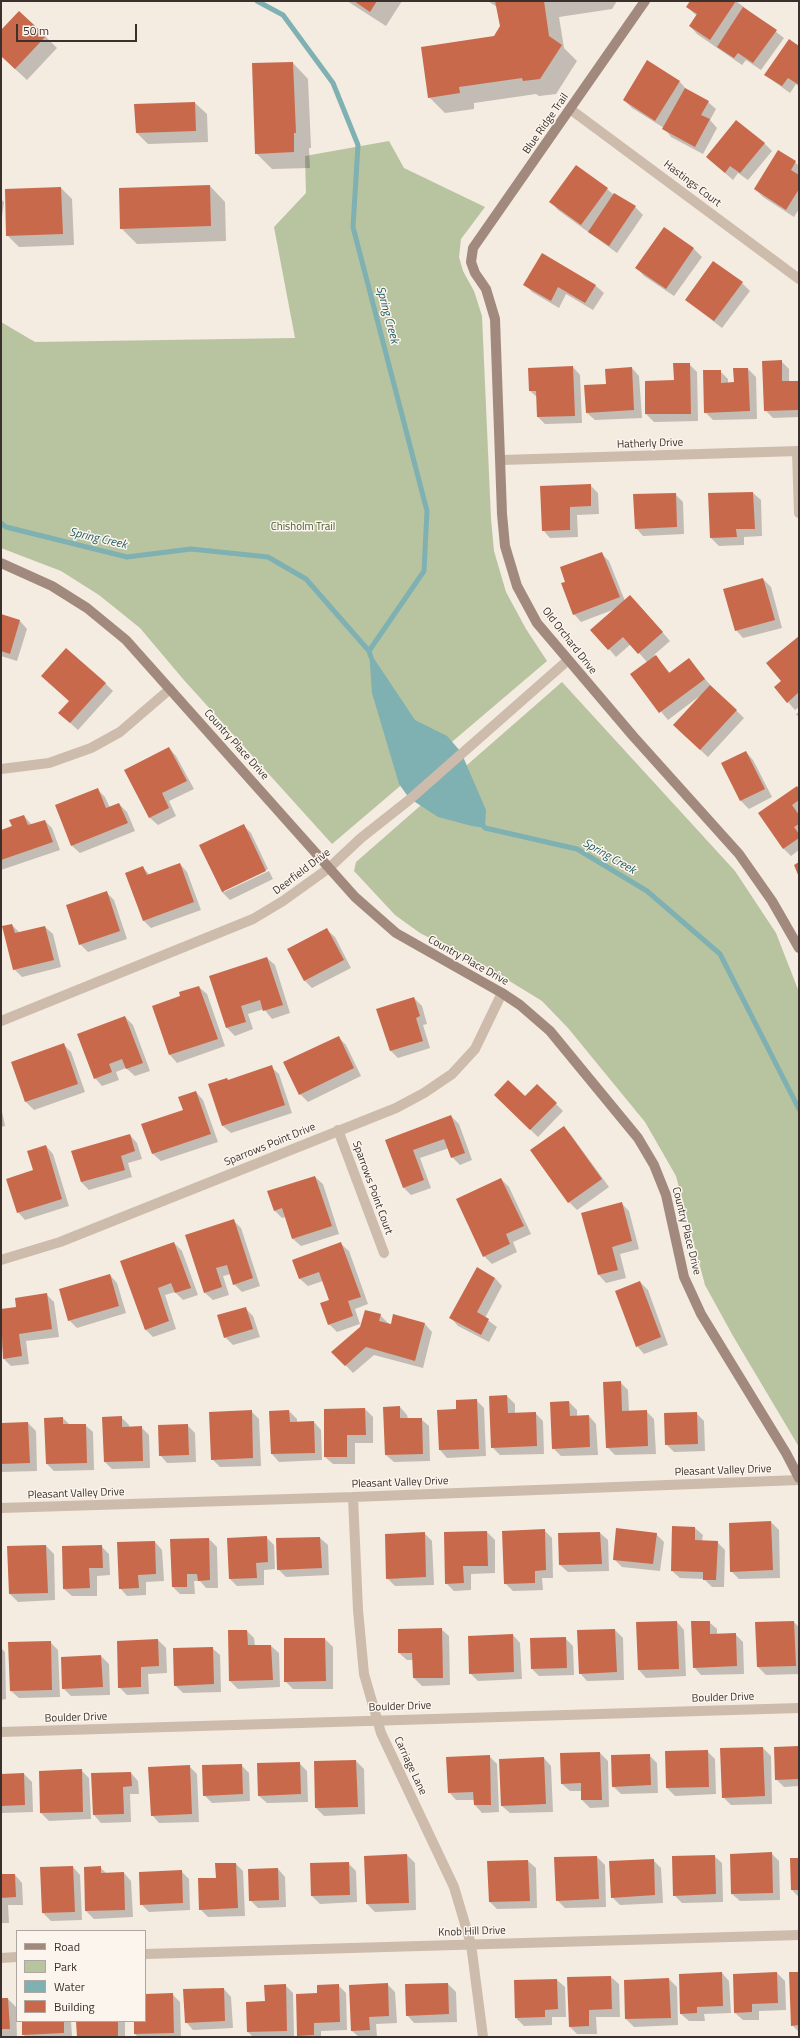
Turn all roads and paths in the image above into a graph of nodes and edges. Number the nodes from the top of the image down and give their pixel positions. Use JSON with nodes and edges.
{"nodes":[{"id":1,"x":646,"y":1,"type":"edge"},
{"id":2,"x":570,"y":109,"type":"junction"},
{"id":3,"x":471,"y":262,"type":"joint"},
{"id":4,"x":799,"y":279,"type":"edge"},
{"id":5,"x":798,"y":451,"type":"edge"},
{"id":6,"x":502,"y":460,"type":"junction"},
{"id":7,"x":799,"y":513,"type":"edge"},
{"id":8,"x":1,"y":563,"type":"edge"},
{"id":9,"x":567,"y":661,"type":"junction"},
{"id":10,"x":170,"y":689,"type":"junction"},
{"id":11,"x":1,"y":769,"type":"edge"},
{"id":12,"x":328,"y":868,"type":"junction"},
{"id":13,"x":799,"y":948,"type":"edge"},
{"id":14,"x":502,"y":994,"type":"junction"},
{"id":15,"x":1,"y":1021,"type":"edge"},
{"id":16,"x":338,"y":1130,"type":"junction"},
{"id":17,"x":384,"y":1253,"type":"dead end"},
{"id":18,"x":1,"y":1260,"type":"edge"},
{"id":19,"x":799,"y":1479,"type":"edge"},
{"id":20,"x":352,"y":1497,"type":"junction"},
{"id":21,"x":1,"y":1508,"type":"edge"},
{"id":22,"x":799,"y":1708,"type":"edge"},
{"id":23,"x":377,"y":1720,"type":"junction"},
{"id":24,"x":1,"y":1732,"type":"edge"},
{"id":25,"x":799,"y":1935,"type":"edge"},
{"id":26,"x":471,"y":1944,"type":"junction"},
{"id":27,"x":146,"y":1954,"type":"edge"},
{"id":28,"x":16,"y":1957,"type":"edge"},
{"id":29,"x":1,"y":1958,"type":"edge"},
{"id":30,"x":483,"y":2037,"type":"edge"}],
"edges":[{"from":1,"to":2,"type":"street","name":"Blue Ridge Trail"},
{"from":2,"to":3,"type":"street","name":"Blue Ridge Trail"},
{"from":2,"to":4,"type":"street","name":"Hastings Court"},
{"from":3,"to":6,"type":"street","name":"Old Orchard Drive"},
{"from":5,"to":6,"type":"street","name":"Hatherly Drive"},
{"from":5,"to":7,"type":"street"},
{"from":6,"to":9,"type":"street","name":"Old Orchard Drive"},
{"from":8,"to":10,"type":"street","name":"Country Place Drive"},
{"from":9,"to":12,"type":"street","name":"Deerfield Drive"},
{"from":9,"to":13,"type":"street","name":"Old Orchard Drive"},
{"from":10,"to":11,"type":"street"},
{"from":10,"to":12,"type":"street","name":"Country Place Drive"},
{"from":12,"to":14,"type":"street","name":"Country Place Drive"},
{"from":12,"to":15,"type":"street","name":"Deerfield Drive"},
{"from":14,"to":16,"type":"street","name":"Sparrows Point Drive"},
{"from":14,"to":19,"type":"street","name":"Country Place Drive"},
{"from":16,"to":17,"type":"street","name":"Sparrows Point Court"},
{"from":16,"to":18,"type":"street","name":"Sparrows Point Drive"},
{"from":19,"to":20,"type":"street","name":"Pleasant Valley Drive"},
{"from":20,"to":21,"type":"street","name":"Pleasant Valley Drive"},
{"from":20,"to":23,"type":"street","name":"Carriage Lane"},
{"from":22,"to":23,"type":"street","name":"Boulder Drive"},
{"from":23,"to":24,"type":"street","name":"Boulder Drive"},
{"from":23,"to":26,"type":"street","name":"Carriage Lane"},
{"from":25,"to":26,"type":"street","name":"Knob Hill Drive"},
{"from":26,"to":27,"type":"street","name":"Knob Hill Drive"},
{"from":26,"to":30,"type":"street","name":"Carriage Lane"},
{"from":28,"to":29,"type":"street"}]}
